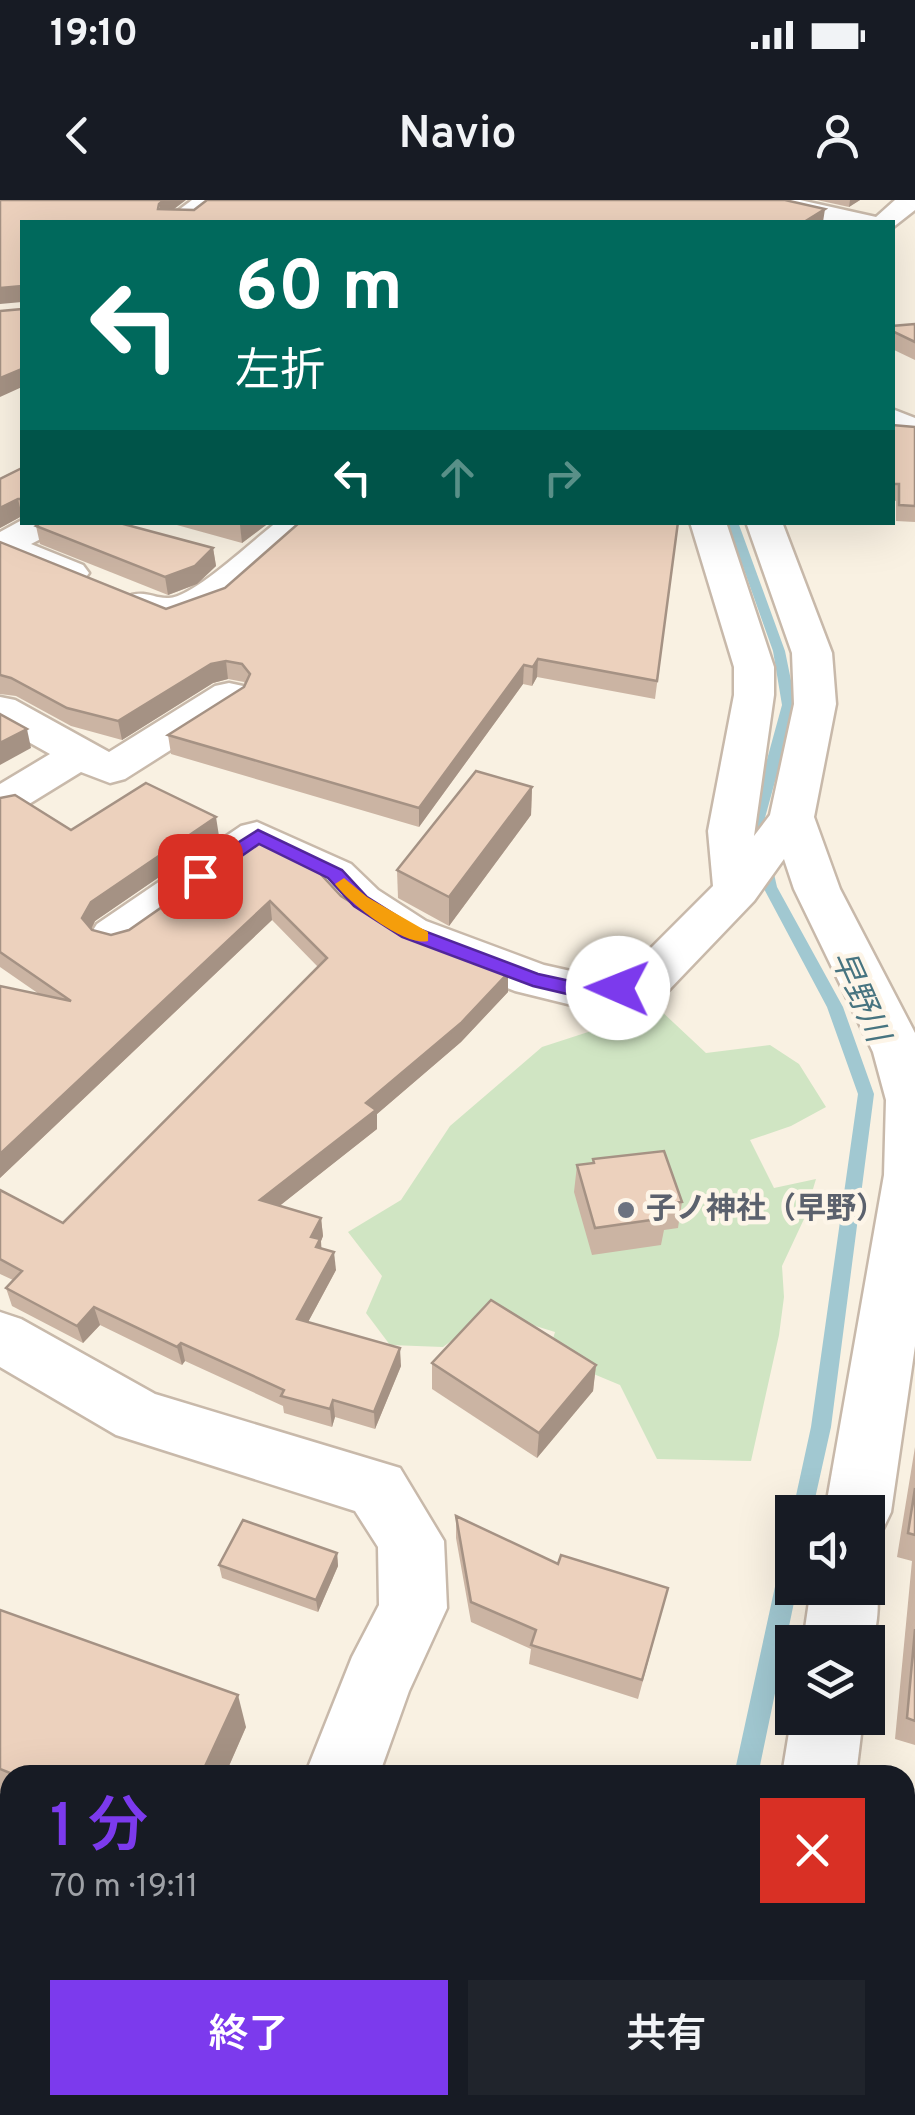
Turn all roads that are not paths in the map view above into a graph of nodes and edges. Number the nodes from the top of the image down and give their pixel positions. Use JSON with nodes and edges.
{"nodes":[{"id":1,"x":210,"y":200,"type":"edge"},
{"id":2,"x":763,"y":200,"type":"edge"},
{"id":3,"x":911,"y":200,"type":"edge"},
{"id":4,"x":179,"y":220,"type":"edge"},
{"id":5,"x":858,"y":220,"type":"edge"},
{"id":6,"x":888,"y":220,"type":"edge"},
{"id":7,"x":39,"y":525,"type":"edge"},
{"id":8,"x":295,"y":525,"type":"edge"},
{"id":9,"x":709,"y":525,"type":"edge"},
{"id":10,"x":765,"y":525,"type":"edge"},
{"id":11,"x":229,"y":695,"type":"edge"},
{"id":12,"x":0,"y":709,"type":"edge"},
{"id":13,"x":80,"y":754,"type":"junction"},
{"id":14,"x":0,"y":803,"type":"edge"},
{"id":15,"x":785,"y":828,"type":"junction"},
{"id":16,"x":740,"y":884,"type":"junction"},
{"id":17,"x":114,"y":935,"type":"edge"},
{"id":18,"x":0,"y":1337,"type":"edge"},
{"id":19,"x":861,"y":1495,"type":"edge"},
{"id":20,"x":825,"y":1735,"type":"edge"},
{"id":21,"x":346,"y":1765,"type":"edge"},
{"id":22,"x":820,"y":1765,"type":"edge"}],
"edges":[{"from":1,"to":4,"type":"street"},
{"from":2,"to":5,"type":"street"},
{"from":3,"to":6,"type":"street"},
{"from":7,"to":8,"type":"street"},
{"from":9,"to":16,"type":"street"},
{"from":10,"to":15,"type":"street"},
{"from":11,"to":13,"type":"street"},
{"from":12,"to":13,"type":"street"},
{"from":13,"to":14,"type":"street"},
{"from":15,"to":16,"type":"street"},
{"from":15,"to":19,"type":"street"},
{"from":16,"to":17,"type":"street"},
{"from":18,"to":21,"type":"street"},
{"from":20,"to":22,"type":"street"}]}
